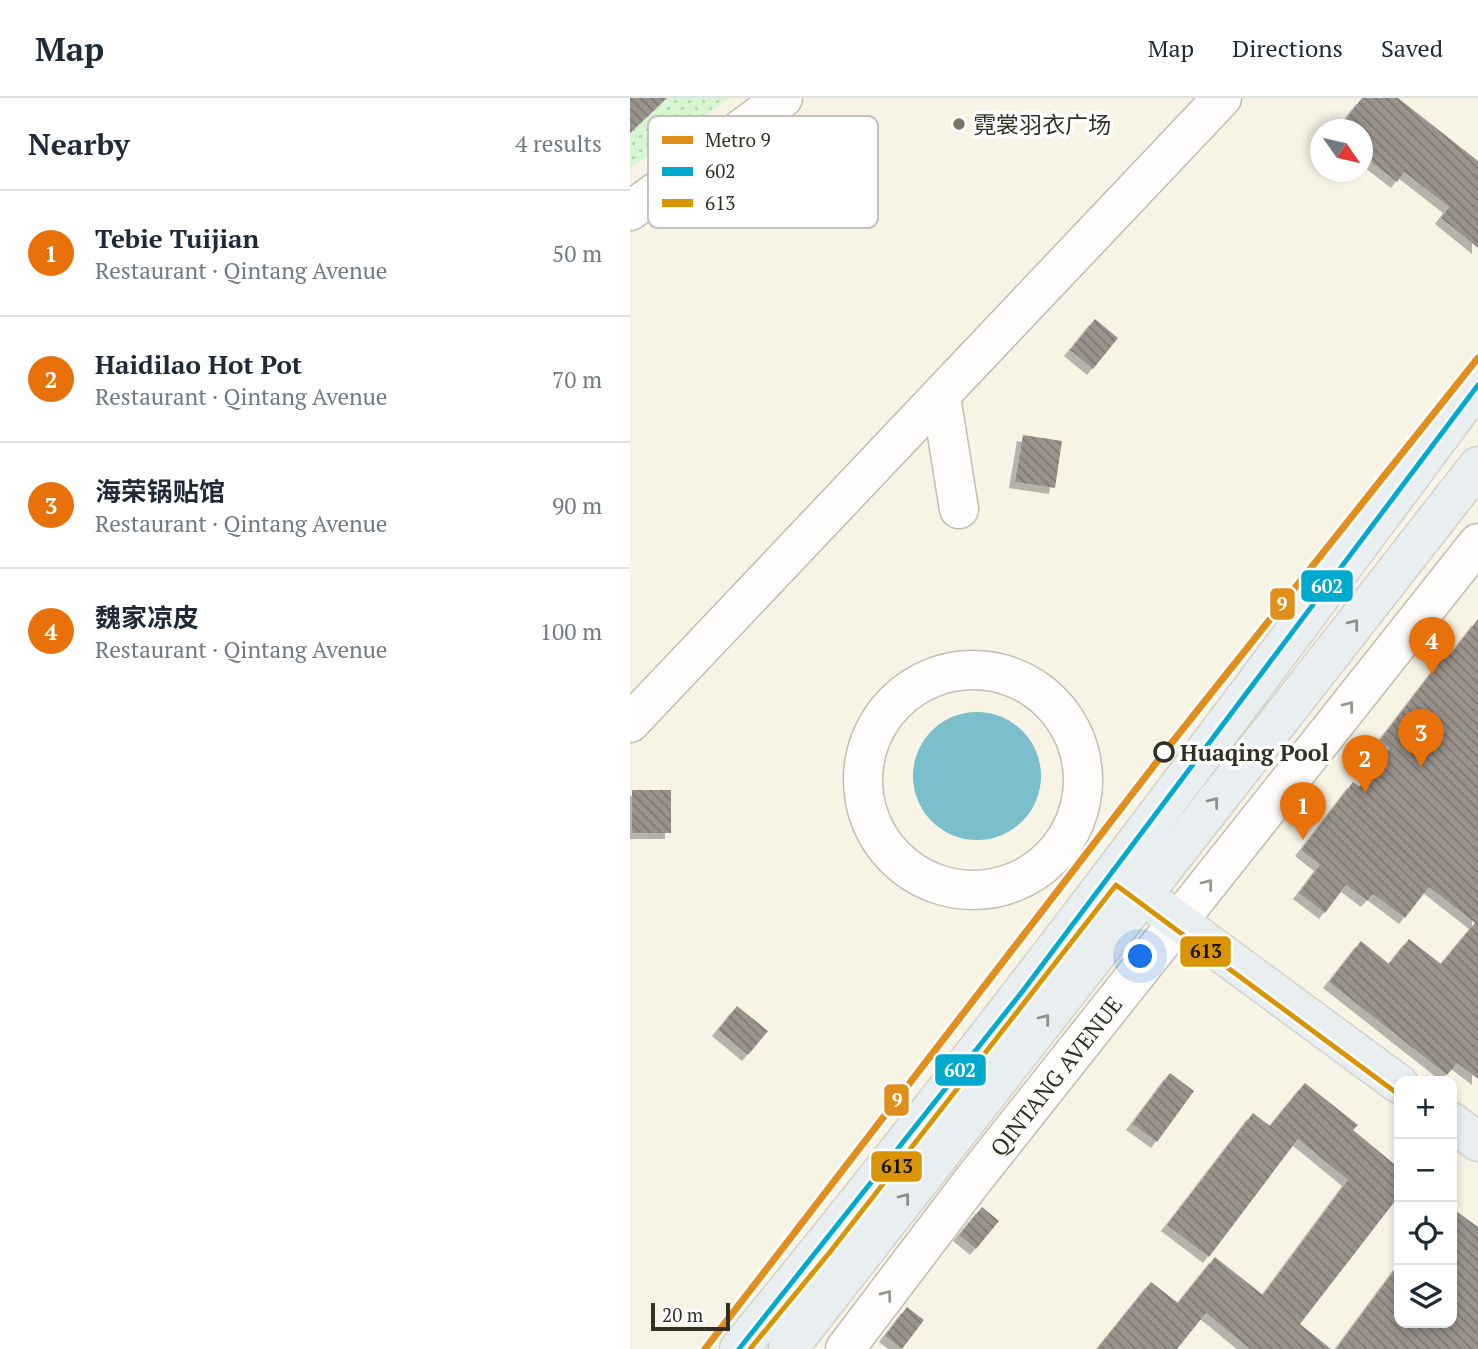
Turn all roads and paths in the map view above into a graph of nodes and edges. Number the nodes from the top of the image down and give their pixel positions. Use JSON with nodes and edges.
{"nodes":[{"id":1,"x":783,"y":98,"type":"edge"},
{"id":2,"x":1222,"y":98,"type":"edge"},
{"id":3,"x":759,"y":116,"type":"edge"},
{"id":4,"x":648,"y":198,"type":"edge"},
{"id":5,"x":630,"y":211,"type":"edge"},
{"id":6,"x":1478,"y":386,"type":"edge"},
{"id":7,"x":941,"y":397,"type":"junction"},
{"id":8,"x":1478,"y":466,"type":"edge"},
{"id":9,"x":959,"y":509,"type":"dead end"},
{"id":10,"x":1478,"y":543,"type":"edge"},
{"id":11,"x":630,"y":723,"type":"edge"},
{"id":12,"x":916,"y":875,"type":"joint"},
{"id":13,"x":1128,"y":884,"type":"junction"},
{"id":14,"x":1178,"y":922,"type":"junction"},
{"id":15,"x":1394,"y":1080,"type":"edge"},
{"id":16,"x":1457,"y":1126,"type":"edge"},
{"id":17,"x":1478,"y":1142,"type":"edge"},
{"id":18,"x":738,"y":1349,"type":"edge"},
{"id":19,"x":788,"y":1349,"type":"edge"},
{"id":20,"x":845,"y":1349,"type":"edge"}],
"edges":[{"from":1,"to":3,"type":"street"},
{"from":2,"to":7,"type":"street"},
{"from":4,"to":5,"type":"street"},
{"from":6,"to":13,"type":"main road","name":"QINTANG AVENUE"},
{"from":7,"to":9,"type":"street"},
{"from":7,"to":11,"type":"street"},
{"from":13,"to":8,"type":"main road","name":"QINTANG AVENUE","one_way":true},
{"from":14,"to":10,"type":"street","name":"QINTANG AVENUE","one_way":true},
{"from":12,"to":12,"type":"street"},
{"from":13,"to":14,"type":"main road"},
{"from":13,"to":18,"type":"main road","name":"QINTANG AVENUE"},
{"from":19,"to":13,"type":"main road","name":"QINTANG AVENUE","one_way":true},
{"from":14,"to":15,"type":"main road"},
{"from":20,"to":14,"type":"street","name":"QINTANG AVENUE","one_way":true},
{"from":16,"to":17,"type":"main road"}]}
